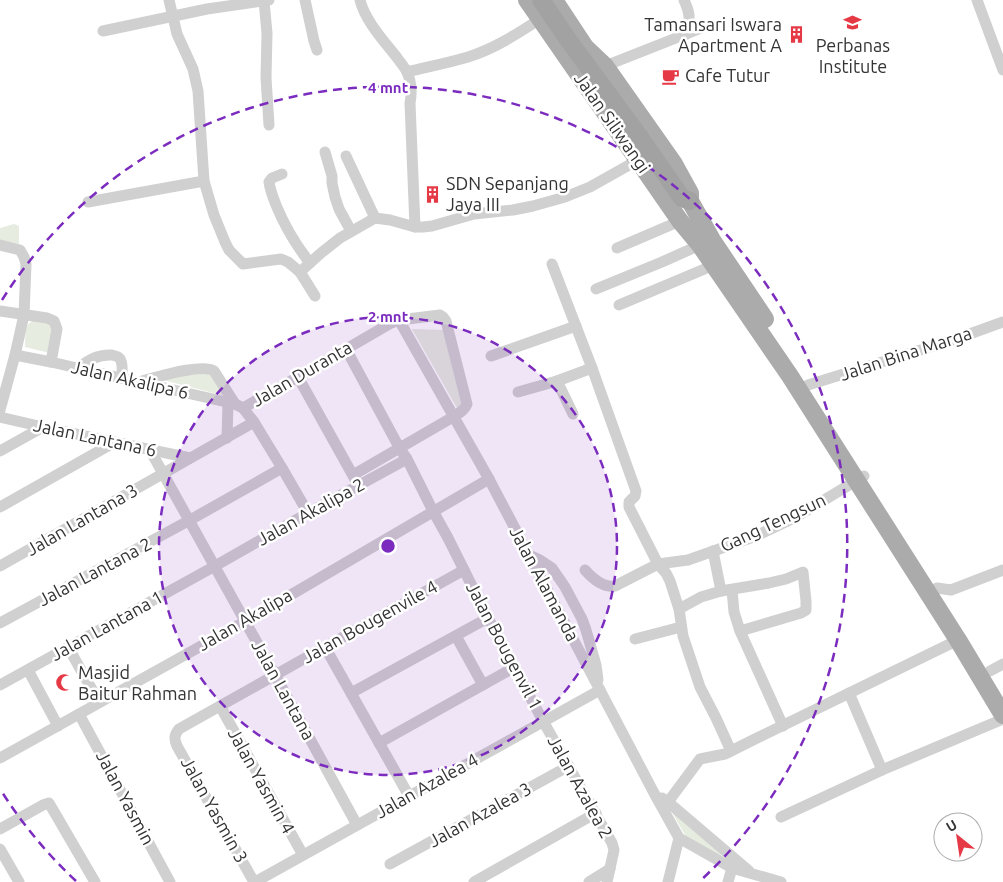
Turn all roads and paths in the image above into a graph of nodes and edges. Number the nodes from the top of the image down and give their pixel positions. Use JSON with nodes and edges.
{"nodes":[{"id":1,"x":169,"y":0,"type":"edge"},
{"id":2,"x":305,"y":0,"type":"edge"},
{"id":3,"x":360,"y":0,"type":"edge"},
{"id":4,"x":527,"y":0,"type":"edge"},
{"id":5,"x":541,"y":0,"type":"edge"},
{"id":6,"x":554,"y":0,"type":"edge"},
{"id":7,"x":684,"y":0,"type":"edge"},
{"id":8,"x":977,"y":0,"type":"edge"},
{"id":9,"x":266,"y":1,"type":"edge"},
{"id":10,"x":173,"y":15,"type":"junction"},
{"id":11,"x":540,"y":19,"type":"junction"},
{"id":12,"x":704,"y":27,"type":"dead end"},
{"id":13,"x":103,"y":31,"type":"dead end"},
{"id":14,"x":685,"y":34,"type":"junction"},
{"id":15,"x":317,"y":50,"type":"dead end"},
{"id":16,"x":605,"y":66,"type":"junction"},
{"id":17,"x":1003,"y":70,"type":"edge"},
{"id":18,"x":407,"y":72,"type":"junction"},
{"id":19,"x":268,"y":124,"type":"dead end"},
{"id":20,"x":325,"y":152,"type":"dead end"},
{"id":21,"x":346,"y":156,"type":"dead end"},
{"id":22,"x":638,"y":160,"type":"junction"},
{"id":23,"x":282,"y":174,"type":"dead end"},
{"id":24,"x":204,"y":181,"type":"junction"},
{"id":25,"x":88,"y":202,"type":"dead end"},
{"id":26,"x":690,"y":202,"type":"junction"},
{"id":27,"x":375,"y":218,"type":"junction"},
{"id":28,"x":680,"y":221,"type":"junction"},
{"id":29,"x":415,"y":227,"type":"junction"},
{"id":30,"x":351,"y":231,"type":"junction"},
{"id":31,"x":706,"y":242,"type":"junction"},
{"id":32,"x":0,"y":245,"type":"edge"},
{"id":33,"x":617,"y":248,"type":"dead end"},
{"id":34,"x":310,"y":263,"type":"junction"},
{"id":35,"x":552,"y":264,"type":"dead end"},
{"id":36,"x":714,"y":265,"type":"junction"},
{"id":37,"x":300,"y":272,"type":"junction"},
{"id":38,"x":596,"y":289,"type":"dead end"},
{"id":39,"x":315,"y":296,"type":"dead end"},
{"id":40,"x":619,"y":305,"type":"dead end"},
{"id":41,"x":0,"y":311,"type":"edge"},
{"id":42,"x":24,"y":314,"type":"junction"},
{"id":43,"x":399,"y":320,"type":"junction"},
{"id":44,"x":1003,"y":322,"type":"edge"},
{"id":45,"x":576,"y":326,"type":"junction"},
{"id":46,"x":346,"y":350,"type":"junction"},
{"id":47,"x":15,"y":355,"type":"junction"},
{"id":48,"x":492,"y":356,"type":"dead end"},
{"id":49,"x":52,"y":362,"type":"junction"},
{"id":50,"x":78,"y":368,"type":"junction"},
{"id":51,"x":592,"y":368,"type":"junction"},
{"id":52,"x":298,"y":377,"type":"junction"},
{"id":53,"x":122,"y":378,"type":"junction"},
{"id":54,"x":557,"y":381,"type":"junction"},
{"id":55,"x":141,"y":382,"type":"junction"},
{"id":56,"x":804,"y":388,"type":"junction"},
{"id":57,"x":518,"y":392,"type":"dead end"},
{"id":58,"x":235,"y":405,"type":"junction"},
{"id":59,"x":0,"y":410,"type":"edge"},
{"id":60,"x":573,"y":414,"type":"dead end"},
{"id":61,"x":0,"y":417,"type":"edge"},
{"id":62,"x":454,"y":417,"type":"junction"},
{"id":63,"x":19,"y":421,"type":"junction"},
{"id":64,"x":254,"y":422,"type":"junction"},
{"id":65,"x":43,"y":428,"type":"junction"},
{"id":66,"x":86,"y":436,"type":"junction"},
{"id":67,"x":227,"y":438,"type":"junction"},
{"id":68,"x":22,"y":439,"type":"junction"},
{"id":69,"x":115,"y":442,"type":"junction"},
{"id":70,"x":400,"y":449,"type":"junction"},
{"id":71,"x":150,"y":450,"type":"junction"},
{"id":72,"x":0,"y":451,"type":"edge"},
{"id":73,"x":87,"y":458,"type":"junction"},
{"id":74,"x":190,"y":458,"type":"junction"},
{"id":75,"x":407,"y":460,"type":"junction"},
{"id":76,"x":282,"y":468,"type":"junction"},
{"id":77,"x":163,"y":473,"type":"junction"},
{"id":78,"x":352,"y":475,"type":"junction"},
{"id":79,"x":860,"y":478,"type":"junction"},
{"id":80,"x":489,"y":479,"type":"junction"},
{"id":81,"x":358,"y":486,"type":"junction"},
{"id":82,"x":0,"y":507,"type":"edge"},
{"id":83,"x":433,"y":512,"type":"junction"},
{"id":84,"x":308,"y":513,"type":"junction"},
{"id":85,"x":190,"y":520,"type":"junction"},
{"id":86,"x":713,"y":552,"type":"junction"},
{"id":87,"x":529,"y":555,"type":"junction"},
{"id":88,"x":658,"y":564,"type":"junction"},
{"id":89,"x":0,"y":566,"type":"edge"},
{"id":90,"x":215,"y":566,"type":"junction"},
{"id":91,"x":464,"y":570,"type":"junction"},
{"id":92,"x":585,"y":570,"type":"dead end"},
{"id":93,"x":1003,"y":570,"type":"edge"},
{"id":94,"x":937,"y":588,"type":"junction"},
{"id":95,"x":726,"y":591,"type":"junction"},
{"id":96,"x":678,"y":609,"type":"junction"},
{"id":97,"x":488,"y":618,"type":"junction"},
{"id":98,"x":246,"y":621,"type":"junction"},
{"id":99,"x":0,"y":623,"type":"edge"},
{"id":100,"x":681,"y":627,"type":"junction"},
{"id":101,"x":740,"y":631,"type":"junction"},
{"id":102,"x":456,"y":636,"type":"junction"},
{"id":103,"x":635,"y":639,"type":"dead end"},
{"id":104,"x":958,"y":640,"type":"junction"},
{"id":105,"x":325,"y":646,"type":"junction"},
{"id":106,"x":68,"y":647,"type":"junction"},
{"id":107,"x":515,"y":667,"type":"junction"},
{"id":108,"x":996,"y":668,"type":"edge"},
{"id":109,"x":28,"y":670,"type":"junction"},
{"id":110,"x":275,"y":675,"type":"junction"},
{"id":111,"x":0,"y":685,"type":"edge"},
{"id":112,"x":482,"y":685,"type":"junction"},
{"id":113,"x":600,"y":690,"type":"junction"},
{"id":114,"x":351,"y":692,"type":"junction"},
{"id":115,"x":1003,"y":692,"type":"edge"},
{"id":116,"x":849,"y":693,"type":"junction"},
{"id":117,"x":99,"y":702,"type":"junction"},
{"id":118,"x":220,"y":706,"type":"junction"},
{"id":119,"x":79,"y":714,"type":"junction"},
{"id":120,"x":1003,"y":715,"type":"edge"},
{"id":121,"x":1003,"y":720,"type":"edge"},
{"id":122,"x":543,"y":721,"type":"junction"},
{"id":123,"x":58,"y":726,"type":"junction"},
{"id":124,"x":783,"y":726,"type":"junction"},
{"id":125,"x":175,"y":738,"type":"joint"},
{"id":126,"x":379,"y":743,"type":"junction"},
{"id":127,"x":731,"y":751,"type":"junction"},
{"id":128,"x":0,"y":758,"type":"edge"},
{"id":129,"x":569,"y":766,"type":"junction"},
{"id":130,"x":882,"y":770,"type":"junction"},
{"id":131,"x":654,"y":793,"type":"junction"},
{"id":132,"x":409,"y":796,"type":"junction"},
{"id":133,"x":668,"y":802,"type":"junction"},
{"id":134,"x":596,"y":813,"type":"junction"},
{"id":135,"x":781,"y":817,"type":"dead end"},
{"id":136,"x":357,"y":825,"type":"junction"},
{"id":137,"x":0,"y":829,"type":"edge"},
{"id":138,"x":679,"y":838,"type":"junction"},
{"id":139,"x":0,"y":848,"type":"edge"},
{"id":140,"x":303,"y":856,"type":"junction"},
{"id":141,"x":390,"y":864,"type":"dead end"},
{"id":142,"x":732,"y":868,"type":"junction"},
{"id":143,"x":610,"y":869,"type":"junction"},
{"id":144,"x":752,"y":874,"type":"junction"},
{"id":145,"x":477,"y":880,"type":"edge"},
{"id":146,"x":19,"y":882,"type":"edge"},
{"id":147,"x":95,"y":882,"type":"edge"},
{"id":148,"x":170,"y":882,"type":"edge"},
{"id":149,"x":255,"y":882,"type":"edge"},
{"id":150,"x":589,"y":882,"type":"edge"},
{"id":151,"x":607,"y":882,"type":"edge"},
{"id":152,"x":668,"y":882,"type":"edge"},
{"id":153,"x":728,"y":882,"type":"edge"},
{"id":154,"x":780,"y":882,"type":"edge"}],
"edges":[{"from":1,"to":10,"type":"street"},
{"from":2,"to":15,"type":"street"},
{"from":3,"to":18,"type":"street"},
{"from":4,"to":11,"type":"main road","name":"Jalan Siliwangi"},
{"from":5,"to":26,"type":"highway"},
{"from":6,"to":16,"type":"main road","name":"Jalan Siliwangi"},
{"from":7,"to":14,"type":"street"},
{"from":8,"to":17,"type":"street"},
{"from":9,"to":10,"type":"street"},
{"from":9,"to":19,"type":"street"},
{"from":10,"to":13,"type":"street"},
{"from":10,"to":24,"type":"street"},
{"from":11,"to":18,"type":"street"},
{"from":11,"to":22,"type":"main road","name":"Jalan Siliwangi"},
{"from":12,"to":14,"type":"street"},
{"from":14,"to":16,"type":"street"},
{"from":16,"to":26,"type":"main road","name":"Jalan Siliwangi"},
{"from":18,"to":29,"type":"street"},
{"from":20,"to":30,"type":"street"},
{"from":21,"to":27,"type":"street"},
{"from":22,"to":28,"type":"main road","name":"Jalan Siliwangi"},
{"from":22,"to":29,"type":"street"},
{"from":23,"to":34,"type":"street"},
{"from":24,"to":25,"type":"street"},
{"from":24,"to":37,"type":"street"},
{"from":26,"to":31,"type":"main road","name":"Jalan Siliwangi"},
{"from":27,"to":29,"type":"street"},
{"from":27,"to":30,"type":"street"},
{"from":28,"to":31,"type":"main road","name":"Jalan Siliwangi"},
{"from":28,"to":33,"type":"street"},
{"from":30,"to":34,"type":"street"},
{"from":31,"to":36,"type":"main road"},
{"from":31,"to":38,"type":"street"},
{"from":31,"to":56,"type":"main road"},
{"from":32,"to":42,"type":"street"},
{"from":34,"to":37,"type":"street"},
{"from":35,"to":45,"type":"street"},
{"from":36,"to":40,"type":"street"},
{"from":36,"to":56,"type":"main road"},
{"from":37,"to":39,"type":"street"},
{"from":41,"to":42,"type":"street"},
{"from":42,"to":47,"type":"street"},
{"from":42,"to":49,"type":"street"},
{"from":43,"to":46,"type":"street","name":"Jalan Duranta"},
{"from":43,"to":62,"type":"street"},
{"from":43,"to":62,"type":"street","name":"Jalan Duranta"},
{"from":44,"to":56,"type":"street","name":"Jalan Bina Marga"},
{"from":45,"to":48,"type":"street"},
{"from":45,"to":51,"type":"street"},
{"from":46,"to":52,"type":"street","name":"Jalan Duranta"},
{"from":46,"to":70,"type":"street","name":"Jalan Bougenvil 1"},
{"from":47,"to":49,"type":"street","name":"Jalan Akalipa 6"},
{"from":47,"to":59,"type":"street"},
{"from":49,"to":50,"type":"street","name":"Jalan Akalipa 6"},
{"from":50,"to":53,"type":"street","name":"Jalan Akalipa 6"},
{"from":50,"to":53,"type":"street"},
{"from":51,"to":54,"type":"street"},
{"from":51,"to":88,"type":"street"},
{"from":52,"to":58,"type":"street","name":"Jalan Duranta"},
{"from":52,"to":78,"type":"street"},
{"from":53,"to":55,"type":"street","name":"Jalan Akalipa 6"},
{"from":54,"to":57,"type":"street"},
{"from":54,"to":60,"type":"street"},
{"from":55,"to":58,"type":"street","name":"Jalan Akalipa 6"},
{"from":55,"to":58,"type":"street"},
{"from":56,"to":79,"type":"main road"},
{"from":58,"to":64,"type":"street"},
{"from":58,"to":67,"type":"street"},
{"from":61,"to":63,"type":"street","name":"Jalan Lantana 6"},
{"from":62,"to":70,"type":"street"},
{"from":62,"to":80,"type":"street"},
{"from":63,"to":65,"type":"street","name":"Jalan Lantana 6"},
{"from":63,"to":68,"type":"street"},
{"from":64,"to":67,"type":"street","name":"Jalan Lantana 3"},
{"from":64,"to":76,"type":"street"},
{"from":65,"to":66,"type":"street","name":"Jalan Lantana 6"},
{"from":65,"to":68,"type":"street"},
{"from":66,"to":69,"type":"street","name":"Jalan Lantana 6"},
{"from":66,"to":73,"type":"street"},
{"from":67,"to":74,"type":"street","name":"Jalan Lantana 3"},
{"from":68,"to":72,"type":"street"},
{"from":69,"to":71,"type":"street","name":"Jalan Lantana 6"},
{"from":69,"to":73,"type":"street"},
{"from":70,"to":75,"type":"street","name":"Jalan Bougenvil 1"},
{"from":70,"to":78,"type":"street"},
{"from":71,"to":74,"type":"street","name":"Jalan Lantana 6"},
{"from":71,"to":77,"type":"street","name":"Jalan Lantana"},
{"from":73,"to":82,"type":"street"},
{"from":74,"to":77,"type":"street","name":"Jalan Lantana 3"},
{"from":75,"to":81,"type":"street","name":"Jalan Akalipa 2"},
{"from":75,"to":83,"type":"street","name":"Jalan Bougenvil 1"},
{"from":76,"to":84,"type":"street"},
{"from":76,"to":85,"type":"street","name":"Jalan Lantana 2"},
{"from":77,"to":85,"type":"street","name":"Jalan Lantana"},
{"from":77,"to":89,"type":"street","name":"Jalan Lantana 3"},
{"from":78,"to":81,"type":"street"},
{"from":79,"to":86,"type":"street","name":"Gang Tengsun"},
{"from":79,"to":94,"type":"main road"},
{"from":79,"to":104,"type":"main road"},
{"from":80,"to":83,"type":"street","name":"Jalan Akalipa"},
{"from":80,"to":87,"type":"street","name":"Jalan Alamanda"},
{"from":81,"to":84,"type":"street","name":"Jalan Akalipa 2"},
{"from":83,"to":91,"type":"street","name":"Jalan Bougenvil 1"},
{"from":83,"to":98,"type":"street","name":"Jalan Akalipa"},
{"from":84,"to":90,"type":"street","name":"Jalan Akalipa 2"},
{"from":85,"to":90,"type":"street","name":"Jalan Lantana"},
{"from":85,"to":99,"type":"street","name":"Jalan Lantana 2"},
{"from":86,"to":88,"type":"street","name":"Gang Tengsun"},
{"from":86,"to":95,"type":"street"},
{"from":87,"to":113,"type":"street","name":"Jalan Alamanda"},
{"from":87,"to":113,"type":"street"},
{"from":88,"to":92,"type":"street"},
{"from":88,"to":96,"type":"street"},
{"from":90,"to":98,"type":"street","name":"Jalan Lantana"},
{"from":90,"to":106,"type":"street","name":"Jalan Lantana 1"},
{"from":91,"to":97,"type":"street","name":"Jalan Bougenvil 1"},
{"from":91,"to":105,"type":"street","name":"Jalan Bougenvile 4"},
{"from":93,"to":94,"type":"street"},
{"from":94,"to":108,"type":"main road"},
{"from":95,"to":96,"type":"street"},
{"from":95,"to":101,"type":"street"},
{"from":95,"to":101,"type":"street"},
{"from":96,"to":100,"type":"street"},
{"from":97,"to":102,"type":"street"},
{"from":97,"to":107,"type":"street","name":"Jalan Bougenvil 1"},
{"from":98,"to":110,"type":"street","name":"Jalan Lantana"},
{"from":98,"to":117,"type":"street","name":"Jalan Akalipa"},
{"from":100,"to":103,"type":"street"},
{"from":100,"to":127,"type":"street"},
{"from":101,"to":124,"type":"street"},
{"from":102,"to":112,"type":"street"},
{"from":102,"to":114,"type":"street"},
{"from":104,"to":116,"type":"street"},
{"from":104,"to":120,"type":"main road"},
{"from":105,"to":110,"type":"street","name":"Jalan Bougenvile 4"},
{"from":105,"to":114,"type":"street"},
{"from":106,"to":109,"type":"street","name":"Jalan Lantana 1"},
{"from":106,"to":117,"type":"street"},
{"from":107,"to":112,"type":"street"},
{"from":107,"to":122,"type":"street","name":"Jalan Bougenvil 1"},
{"from":108,"to":115,"type":"main road"},
{"from":109,"to":111,"type":"street","name":"Jalan Lantana 1"},
{"from":109,"to":123,"type":"street"},
{"from":110,"to":118,"type":"street","name":"Jalan Bougenvile 4"},
{"from":110,"to":136,"type":"street","name":"Jalan Lantana"},
{"from":112,"to":126,"type":"street"},
{"from":113,"to":122,"type":"street","name":"Jalan Azalea 4"},
{"from":113,"to":131,"type":"street","name":"Jalan Alamanda"},
{"from":114,"to":126,"type":"street"},
{"from":116,"to":124,"type":"street"},
{"from":116,"to":130,"type":"street"},
{"from":117,"to":119,"type":"street","name":"Jalan Akalipa"},
{"from":118,"to":125,"type":"street","name":"Jalan Bougenvile 4"},
{"from":118,"to":140,"type":"street","name":"Jalan Yasmin 4"},
{"from":119,"to":123,"type":"street","name":"Jalan Akalipa"},
{"from":119,"to":148,"type":"street","name":"Jalan Yasmin"},
{"from":121,"to":130,"type":"street"},
{"from":122,"to":129,"type":"street","name":"Jalan Azalea 2"},
{"from":122,"to":132,"type":"street","name":"Jalan Azalea 4"},
{"from":123,"to":128,"type":"street","name":"Jalan Akalipa"},
{"from":124,"to":127,"type":"street"},
{"from":125,"to":149,"type":"street","name":"Jalan Yasmin 3"},
{"from":126,"to":132,"type":"street"},
{"from":127,"to":133,"type":"street"},
{"from":129,"to":134,"type":"street","name":"Jalan Azalea 2"},
{"from":129,"to":141,"type":"street","name":"Jalan Azalea 3"},
{"from":130,"to":135,"type":"street"},
{"from":131,"to":133,"type":"street"},
{"from":131,"to":138,"type":"street","name":"Jalan Alamanda"},
{"from":132,"to":136,"type":"street","name":"Jalan Azalea 4"},
{"from":133,"to":144,"type":"street"},
{"from":134,"to":143,"type":"street","name":"Jalan Azalea 2"},
{"from":134,"to":145,"type":"street"},
{"from":136,"to":140,"type":"street","name":"Jalan Azalea 4"},
{"from":137,"to":147,"type":"street"},
{"from":138,"to":142,"type":"street"},
{"from":138,"to":152,"type":"street"},
{"from":139,"to":146,"type":"street"},
{"from":140,"to":149,"type":"street","name":"Jalan Azalea 4"},
{"from":142,"to":144,"type":"street"},
{"from":142,"to":153,"type":"street"},
{"from":143,"to":150,"type":"street"},
{"from":143,"to":151,"type":"street","name":"Jalan Azalea 2"},
{"from":144,"to":154,"type":"street"}]}
